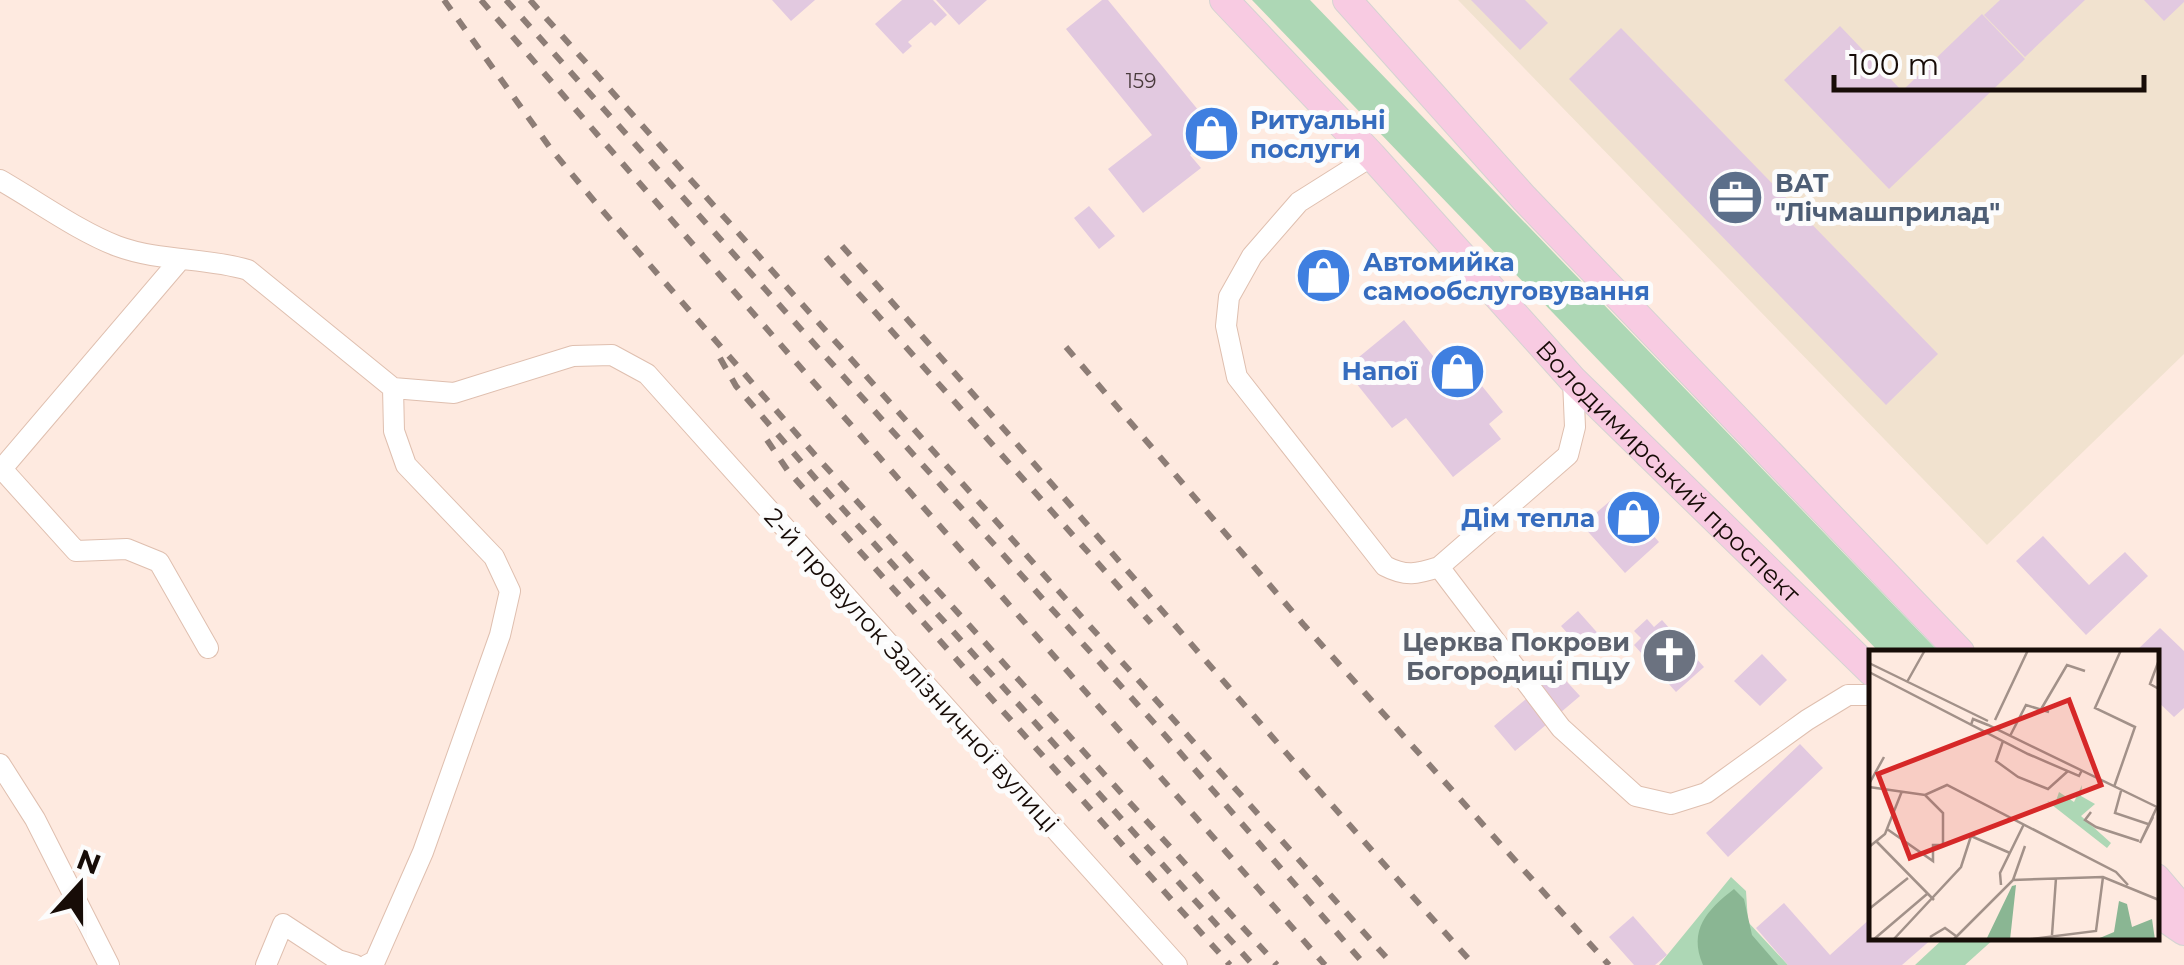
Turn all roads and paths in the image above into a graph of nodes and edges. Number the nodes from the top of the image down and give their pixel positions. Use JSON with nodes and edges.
{"nodes":[{"id":1,"x":1224,"y":0,"type":"edge"},
{"id":2,"x":1355,"y":5,"type":"edge"},
{"id":3,"x":1372,"y":156,"type":"junction"},
{"id":4,"x":0,"y":180,"type":"edge"},
{"id":5,"x":179,"y":260,"type":"junction"},
{"id":6,"x":1573,"y":380,"type":"junction"},
{"id":7,"x":393,"y":388,"type":"junction"},
{"id":8,"x":1,"y":470,"type":"edge"},
{"id":9,"x":1440,"y":567,"type":"junction"},
{"id":10,"x":208,"y":648,"type":"dead end"},
{"id":11,"x":1958,"y":650,"type":"edge"},
{"id":12,"x":1869,"y":669,"type":"edge"},
{"id":13,"x":1869,"y":695,"type":"edge"},
{"id":14,"x":0,"y":764,"type":"edge"},
{"id":15,"x":2159,"y":881,"type":"edge"},
{"id":16,"x":2184,"y":910,"type":"edge"},
{"id":17,"x":2159,"y":914,"type":"edge"},
{"id":18,"x":2184,"y":931,"type":"edge"},
{"id":19,"x":109,"y":965,"type":"edge"},
{"id":20,"x":266,"y":965,"type":"edge"},
{"id":21,"x":355,"y":965,"type":"edge"},
{"id":22,"x":367,"y":965,"type":"edge"},
{"id":23,"x":1176,"y":965,"type":"edge"}],
"edges":[{"from":1,"to":3,"type":"main road","name":"Володимирський проспект"},
{"from":2,"to":11,"type":"main road"},
{"from":3,"to":6,"type":"main road","name":"Володимирський проспект"},
{"from":3,"to":9,"type":"street"},
{"from":4,"to":5,"type":"street"},
{"from":5,"to":7,"type":"street"},
{"from":5,"to":8,"type":"street"},
{"from":6,"to":9,"type":"street"},
{"from":6,"to":12,"type":"main road","name":"Володимирський проспект"},
{"from":7,"to":22,"type":"street"},
{"from":7,"to":23,"type":"street","name":"2-й провулок Залізничної вулиці"},
{"from":8,"to":10,"type":"street"},
{"from":9,"to":13,"type":"street"},
{"from":14,"to":19,"type":"street"},
{"from":15,"to":16,"type":"main road"},
{"from":17,"to":18,"type":"main road"},
{"from":20,"to":21,"type":"street"}]}
